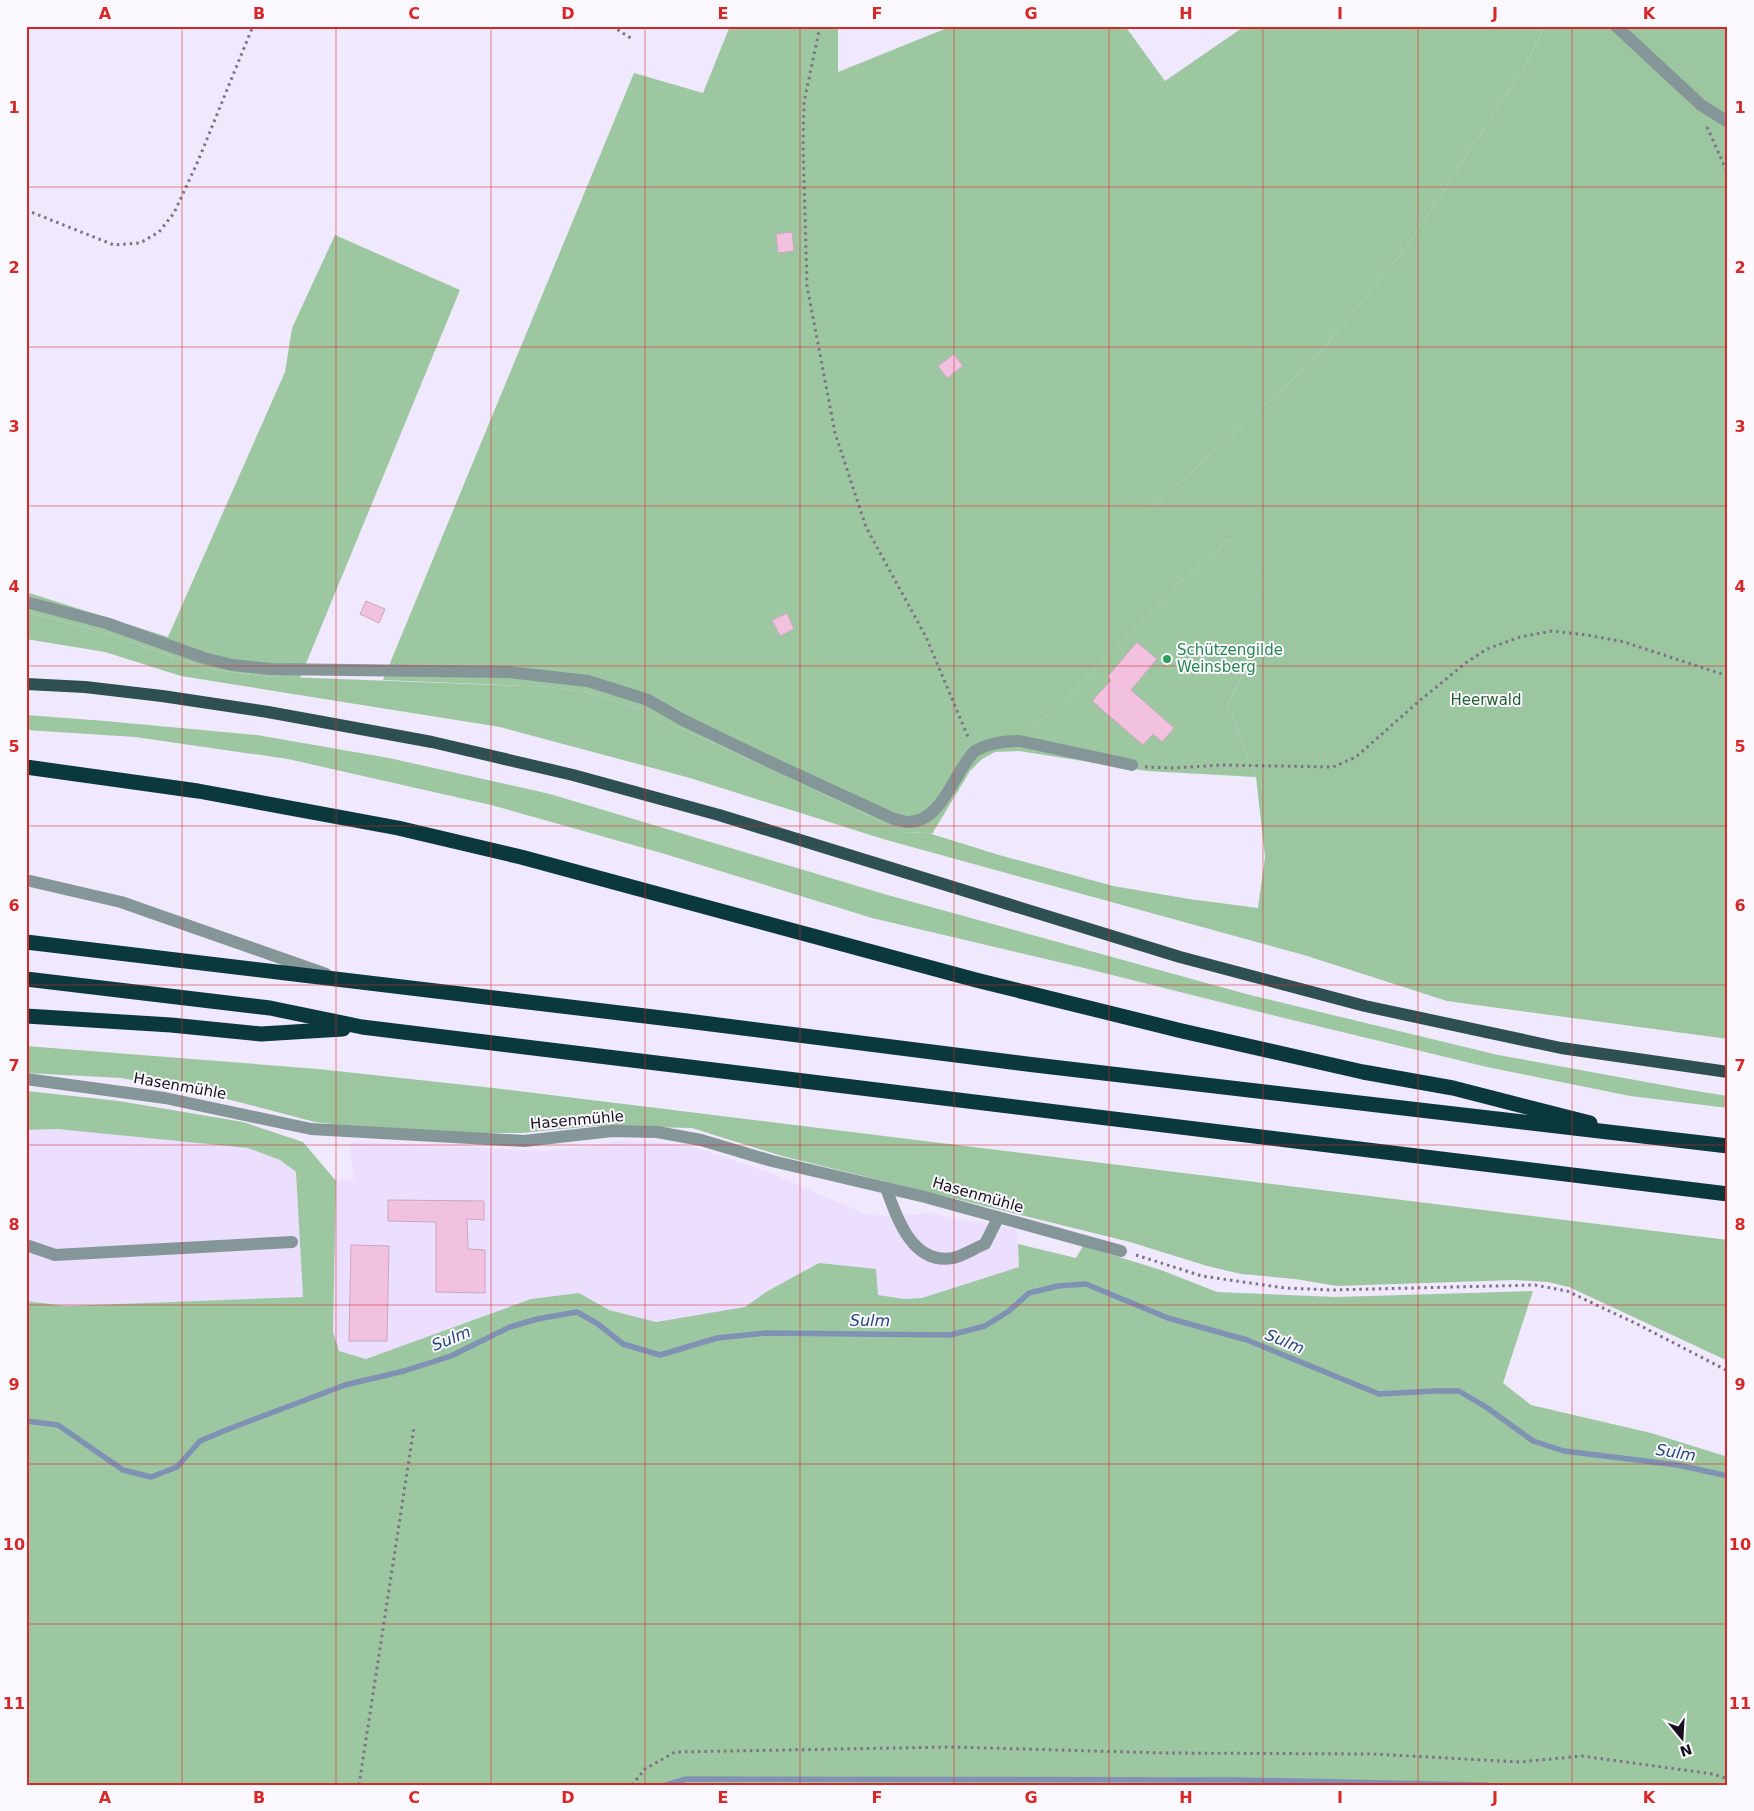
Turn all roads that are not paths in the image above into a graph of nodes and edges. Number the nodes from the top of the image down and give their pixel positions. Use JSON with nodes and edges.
{"nodes":[{"id":1,"x":1616,"y":26,"type":"edge"},
{"id":2,"x":1728,"y":122,"type":"edge"},
{"id":3,"x":26,"y":602,"type":"edge"},
{"id":4,"x":26,"y":684,"type":"edge"},
{"id":5,"x":1132,"y":765,"type":"road end"},
{"id":6,"x":26,"y":767,"type":"edge"},
{"id":7,"x":26,"y":880,"type":"edge"},
{"id":8,"x":26,"y":942,"type":"edge"},
{"id":9,"x":26,"y":979,"type":"edge"},
{"id":10,"x":342,"y":980,"type":"junction"},
{"id":11,"x":26,"y":1016,"type":"edge"},
{"id":12,"x":362,"y":1028,"type":"junction"},
{"id":13,"x":1728,"y":1072,"type":"edge"},
{"id":14,"x":26,"y":1079,"type":"edge"},
{"id":15,"x":1637,"y":1135,"type":"junction"},
{"id":16,"x":1728,"y":1146,"type":"edge"},
{"id":17,"x":886,"y":1188,"type":"junction"},
{"id":18,"x":1728,"y":1194,"type":"edge"},
{"id":19,"x":998,"y":1218,"type":"junction"},
{"id":20,"x":292,"y":1242,"type":"dead end"},
{"id":21,"x":26,"y":1245,"type":"edge"},
{"id":22,"x":1121,"y":1251,"type":"road end"}],
"edges":[{"from":1,"to":2,"type":"street"},
{"from":3,"to":5,"type":"street"},
{"from":4,"to":13,"type":"main road"},
{"from":6,"to":15,"type":"highway"},
{"from":7,"to":10,"type":"street"},
{"from":8,"to":10,"type":"highway"},
{"from":9,"to":12,"type":"highway"},
{"from":10,"to":15,"type":"highway"},
{"from":11,"to":12,"type":"highway"},
{"from":12,"to":18,"type":"highway"},
{"from":14,"to":17,"type":"street","name":"Hasenmühle"},
{"from":15,"to":16,"type":"highway"},
{"from":17,"to":19,"type":"street","name":"Hasenmühle"},
{"from":17,"to":19,"type":"street"},
{"from":19,"to":22,"type":"street","name":"Hasenmühle"},
{"from":20,"to":21,"type":"street"}]}
